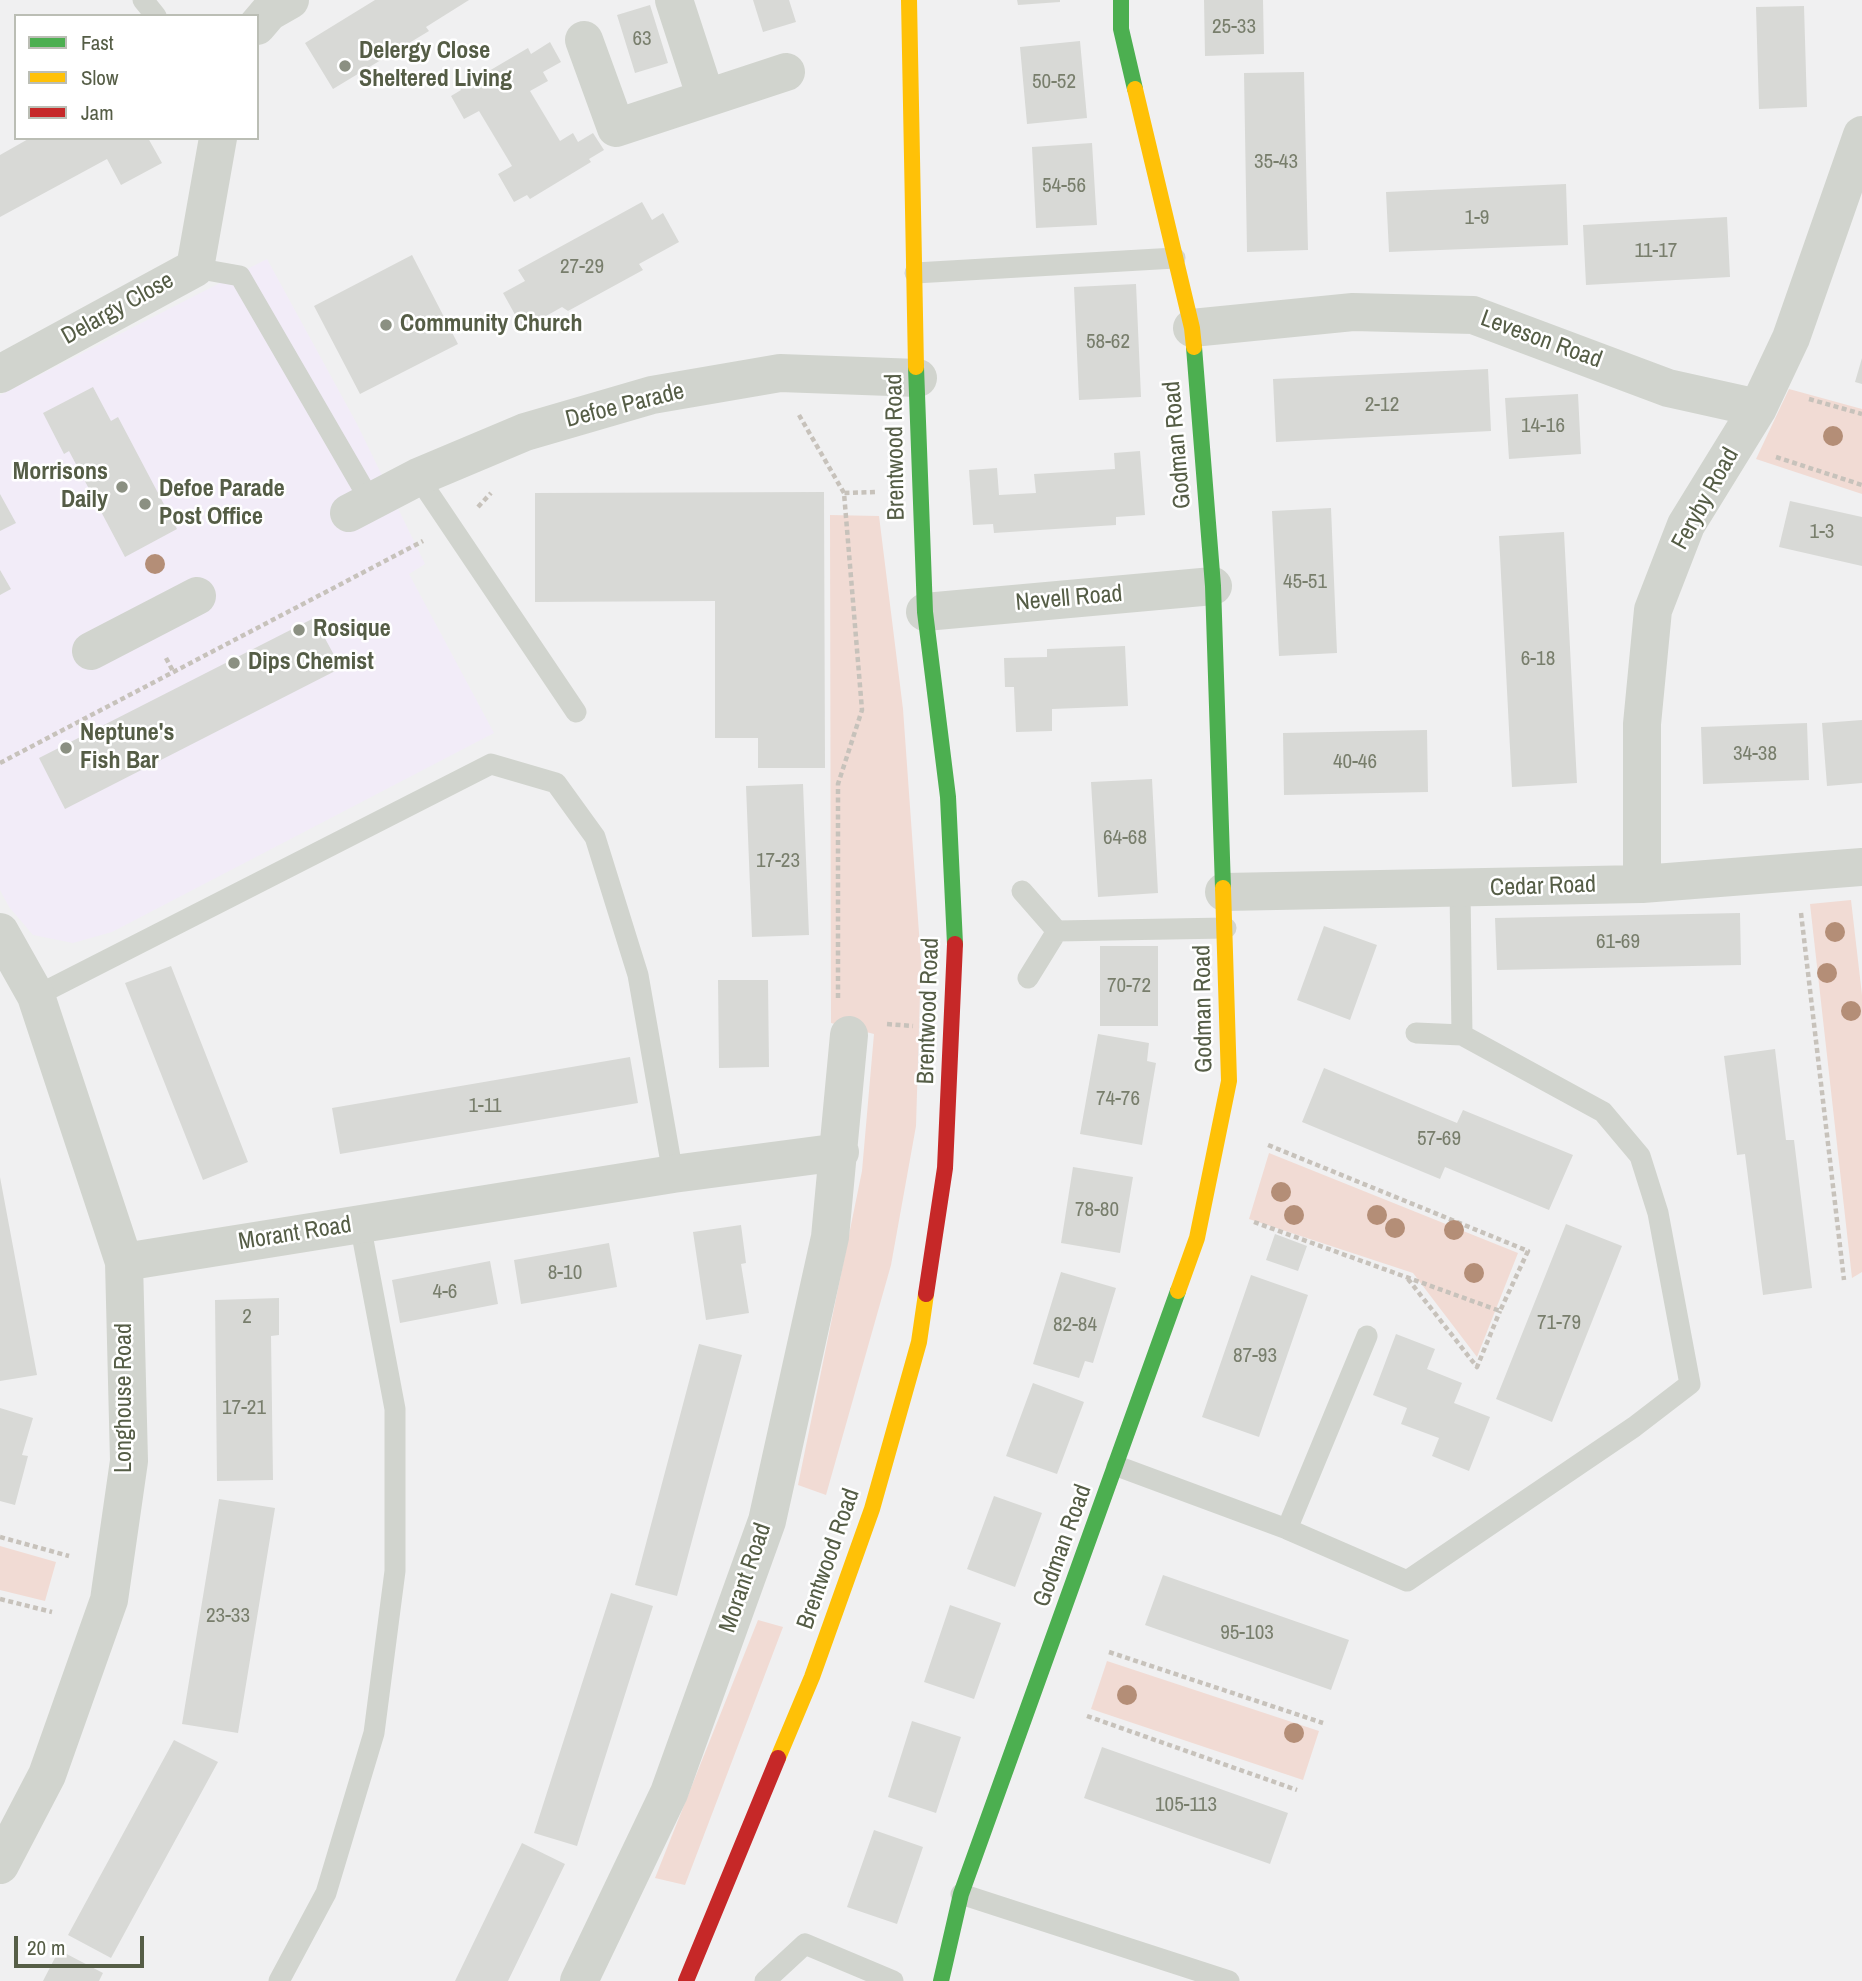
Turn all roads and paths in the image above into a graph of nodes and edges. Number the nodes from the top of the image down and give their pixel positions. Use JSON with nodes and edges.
{"nodes":[{"id":1,"x":290,"y":0,"type":"edge"},
{"id":2,"x":674,"y":0,"type":"edge"},
{"id":3,"x":909,"y":0,"type":"edge"},
{"id":4,"x":1121,"y":0,"type":"edge"},
{"id":5,"x":259,"y":24,"type":"edge"},
{"id":6,"x":584,"y":40,"type":"dead end"},
{"id":7,"x":786,"y":72,"type":"dead end"},
{"id":8,"x":706,"y":98,"type":"junction"},
{"id":9,"x":1862,"y":135,"type":"edge"},
{"id":10,"x":218,"y":140,"type":"edge"},
{"id":11,"x":1175,"y":258,"type":"junction"},
{"id":12,"x":195,"y":268,"type":"junction"},
{"id":13,"x":915,"y":273,"type":"junction"},
{"id":14,"x":1192,"y":328,"type":"junction"},
{"id":15,"x":0,"y":374,"type":"edge"},
{"id":16,"x":918,"y":378,"type":"junction"},
{"id":17,"x":1763,"y":398,"type":"junction"},
{"id":18,"x":1862,"y":414,"type":"edge"},
{"id":19,"x":1736,"y":444,"type":"junction"},
{"id":20,"x":418,"y":477,"type":"junction"},
{"id":21,"x":1862,"y":485,"type":"edge"},
{"id":22,"x":918,"y":489,"type":"junction"},
{"id":23,"x":360,"y":507,"type":"joint"},
{"id":24,"x":1213,"y":586,"type":"junction"},
{"id":25,"x":197,"y":596,"type":"dead end"},
{"id":26,"x":925,"y":612,"type":"junction"},
{"id":27,"x":91,"y":651,"type":"dead end"},
{"id":28,"x":576,"y":712,"type":"dead end"},
{"id":29,"x":1862,"y":867,"type":"edge"},
{"id":30,"x":1642,"y":884,"type":"junction"},
{"id":31,"x":1460,"y":889,"type":"junction"},
{"id":32,"x":1022,"y":891,"type":"dead end"},
{"id":33,"x":1799,"y":903,"type":"dead end"},
{"id":34,"x":1225,"y":910,"type":"junction"},
{"id":35,"x":1057,"y":931,"type":"junction"},
{"id":36,"x":0,"y":932,"type":"edge"},
{"id":37,"x":1028,"y":978,"type":"dead end"},
{"id":38,"x":36,"y":996,"type":"junction"},
{"id":39,"x":855,"y":1021,"type":"junction"},
{"id":40,"x":918,"y":1027,"type":"dead end"},
{"id":41,"x":1416,"y":1033,"type":"dead end"},
{"id":42,"x":1462,"y":1035,"type":"junction"},
{"id":43,"x":1268,"y":1145,"type":"dead end"},
{"id":44,"x":840,"y":1152,"type":"junction"},
{"id":45,"x":673,"y":1174,"type":"junction"},
{"id":46,"x":1254,"y":1222,"type":"dead end"},
{"id":47,"x":359,"y":1224,"type":"junction"},
{"id":48,"x":124,"y":1262,"type":"junction"},
{"id":49,"x":1408,"y":1278,"type":"junction"},
{"id":50,"x":1844,"y":1280,"type":"dead end"},
{"id":51,"x":1500,"y":1311,"type":"junction"},
{"id":52,"x":1367,"y":1336,"type":"dead end"},
{"id":53,"x":1117,"y":1466,"type":"junction"},
{"id":54,"x":1287,"y":1529,"type":"junction"},
{"id":55,"x":0,"y":1537,"type":"edge"},
{"id":56,"x":69,"y":1556,"type":"dead end"},
{"id":57,"x":0,"y":1599,"type":"edge"},
{"id":58,"x":52,"y":1612,"type":"dead end"},
{"id":59,"x":1109,"y":1652,"type":"dead end"},
{"id":60,"x":1087,"y":1716,"type":"dead end"},
{"id":61,"x":1323,"y":1723,"type":"dead end"},
{"id":62,"x":1297,"y":1790,"type":"dead end"},
{"id":63,"x":0,"y":1865,"type":"edge"},
{"id":64,"x":961,"y":1894,"type":"junction"},
{"id":65,"x":279,"y":1981,"type":"edge"},
{"id":66,"x":579,"y":1981,"type":"edge"},
{"id":67,"x":687,"y":1981,"type":"edge"},
{"id":68,"x":765,"y":1981,"type":"edge"},
{"id":69,"x":893,"y":1981,"type":"edge"},
{"id":70,"x":941,"y":1981,"type":"edge"},
{"id":71,"x":1229,"y":1981,"type":"edge"}],
"edges":[{"from":1,"to":5,"type":"street"},
{"from":2,"to":8,"type":"street"},
{"from":3,"to":13,"type":"street","name":"Brentwood Road"},
{"from":4,"to":11,"type":"street","name":"Godman Road"},
{"from":6,"to":8,"type":"street"},
{"from":7,"to":8,"type":"street"},
{"from":9,"to":17,"type":"street","name":"Feryby Road"},
{"from":10,"to":12,"type":"street","name":"Delargy Close"},
{"from":11,"to":13,"type":"lane"},
{"from":11,"to":14,"type":"street","name":"Godman Road"},
{"from":12,"to":15,"type":"street","name":"Delargy Close"},
{"from":12,"to":23,"type":"lane"},
{"from":13,"to":16,"type":"street","name":"Brentwood Road"},
{"from":14,"to":17,"type":"street","name":"Leveson Road"},
{"from":14,"to":24,"type":"street","name":"Godman Road"},
{"from":16,"to":20,"type":"street","name":"Defoe Parade"},
{"from":16,"to":22,"type":"street","name":"Brentwood Road"},
{"from":17,"to":18,"type":"path"},
{"from":17,"to":19,"type":"street","name":"Feryby Road"},
{"from":19,"to":21,"type":"path"},
{"from":19,"to":30,"type":"street","name":"Feryby Road"},
{"from":20,"to":23,"type":"street","name":"Defoe Parade"},
{"from":20,"to":28,"type":"lane"},
{"from":22,"to":26,"type":"street","name":"Brentwood Road"},
{"from":22,"to":39,"type":"path"},
{"from":24,"to":26,"type":"street","name":"Nevell Road"},
{"from":24,"to":34,"type":"street","name":"Godman Road"},
{"from":25,"to":27,"type":"street"},
{"from":26,"to":67,"type":"street","name":"Brentwood Road"},
{"from":29,"to":30,"type":"street","name":"Cedar Road"},
{"from":30,"to":31,"type":"street","name":"Cedar Road"},
{"from":31,"to":34,"type":"street","name":"Cedar Road"},
{"from":31,"to":42,"type":"lane"},
{"from":32,"to":35,"type":"lane"},
{"from":33,"to":50,"type":"path"},
{"from":34,"to":35,"type":"lane"},
{"from":34,"to":53,"type":"street","name":"Godman Road"},
{"from":35,"to":37,"type":"lane"},
{"from":36,"to":38,"type":"street","name":"Longhouse Road"},
{"from":38,"to":45,"type":"lane"},
{"from":38,"to":48,"type":"street","name":"Longhouse Road"},
{"from":39,"to":40,"type":"path"},
{"from":39,"to":44,"type":"street","name":"Morant Road"},
{"from":41,"to":42,"type":"lane"},
{"from":42,"to":54,"type":"lane"},
{"from":43,"to":51,"type":"path"},
{"from":44,"to":45,"type":"street","name":"Morant Road"},
{"from":44,"to":66,"type":"street","name":"Morant Road"},
{"from":45,"to":47,"type":"street","name":"Morant Road"},
{"from":46,"to":49,"type":"path"},
{"from":47,"to":48,"type":"street","name":"Morant Road"},
{"from":47,"to":65,"type":"lane"},
{"from":48,"to":63,"type":"street","name":"Longhouse Road"},
{"from":49,"to":51,"type":"path"},
{"from":49,"to":51,"type":"path"},
{"from":52,"to":54,"type":"lane"},
{"from":53,"to":54,"type":"lane"},
{"from":53,"to":64,"type":"street","name":"Godman Road"},
{"from":55,"to":56,"type":"path"},
{"from":57,"to":58,"type":"path"},
{"from":59,"to":61,"type":"path"},
{"from":60,"to":62,"type":"path"},
{"from":64,"to":70,"type":"street","name":"Godman Road"},
{"from":64,"to":71,"type":"lane"},
{"from":68,"to":69,"type":"lane"}]}
